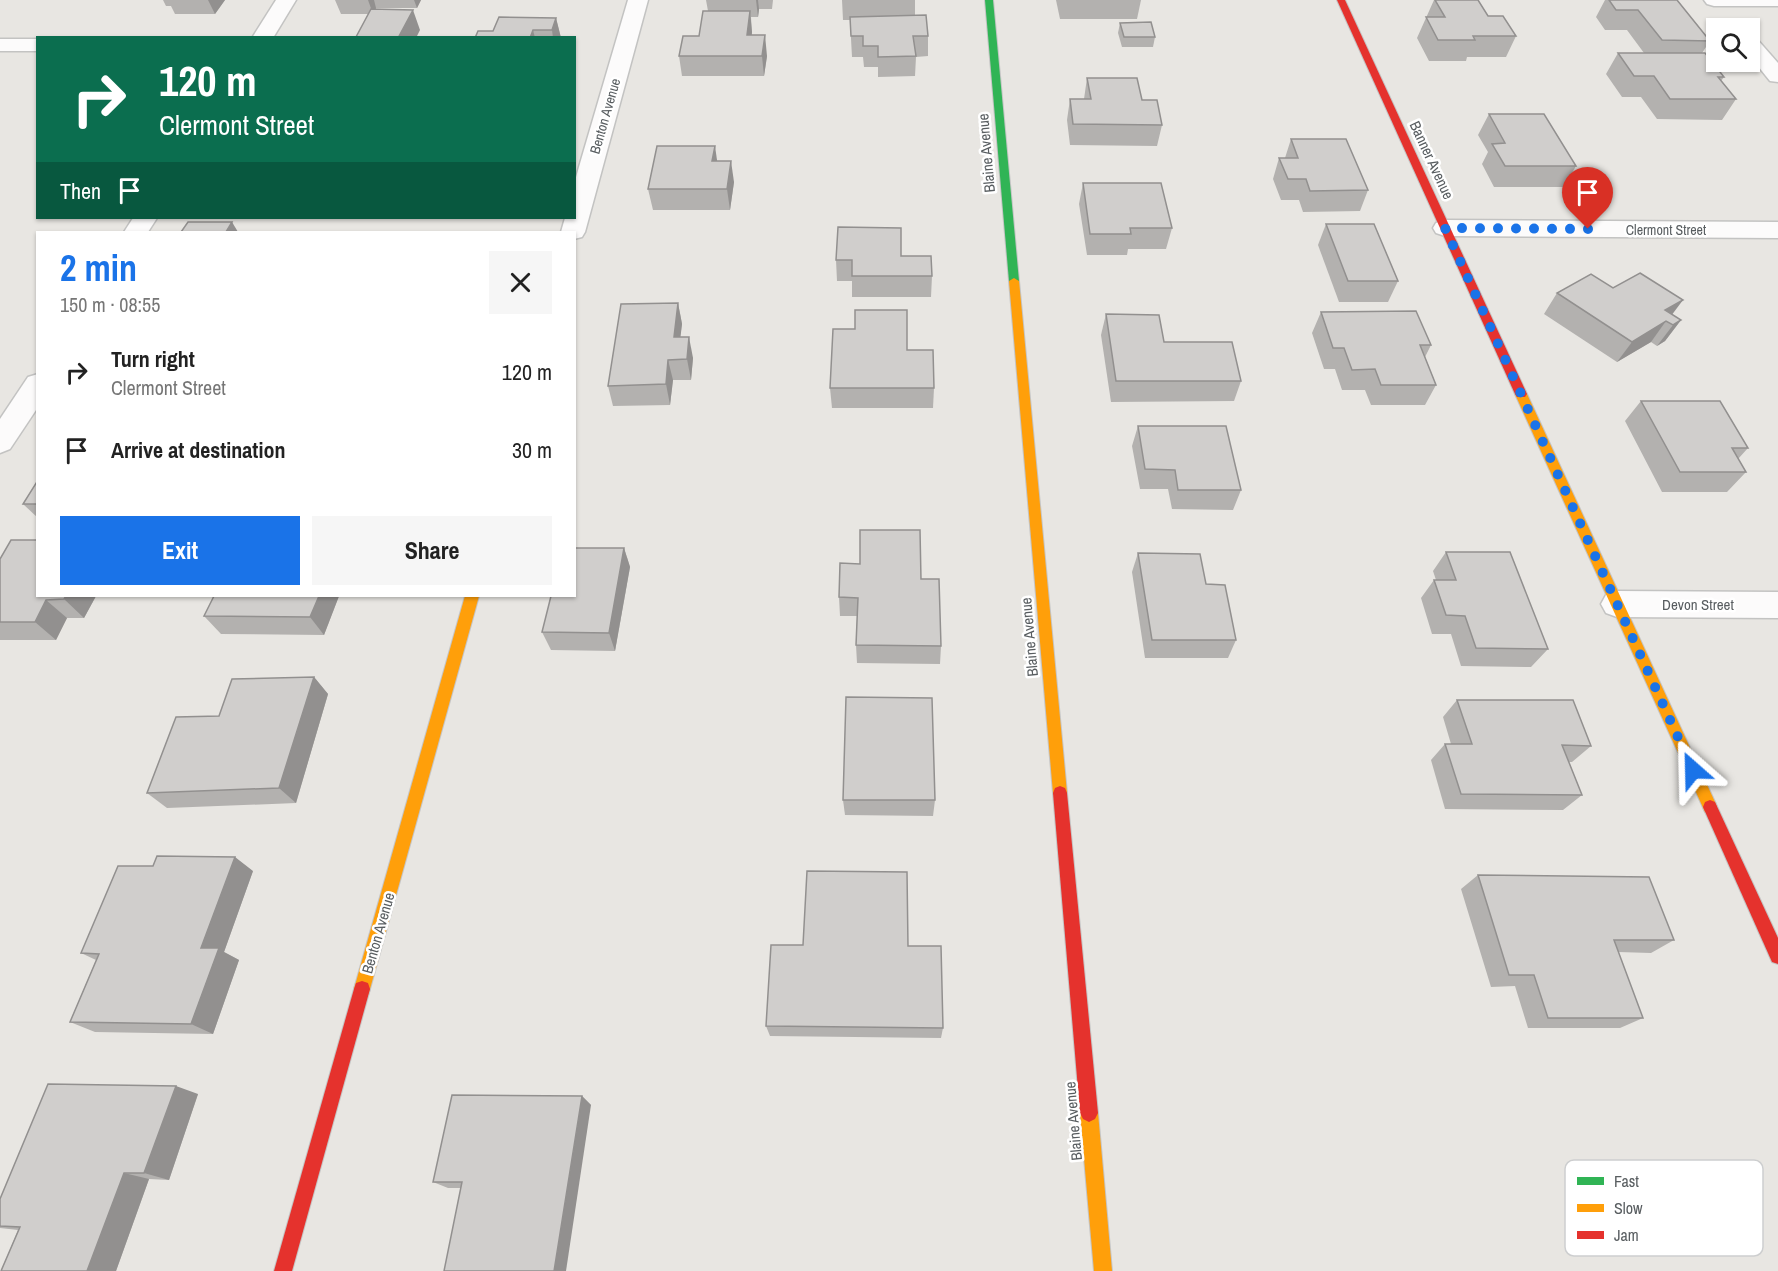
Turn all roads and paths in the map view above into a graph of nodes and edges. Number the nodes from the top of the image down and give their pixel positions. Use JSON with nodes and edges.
{"nodes":[{"id":1,"x":286,"y":0,"type":"edge"},
{"id":2,"x":638,"y":0,"type":"edge"},
{"id":3,"x":989,"y":0,"type":"edge"},
{"id":4,"x":1341,"y":0,"type":"edge"},
{"id":5,"x":1714,"y":0,"type":"edge"},
{"id":6,"x":1778,"y":0,"type":"edge"},
{"id":7,"x":1729,"y":18,"type":"edge"},
{"id":8,"x":263,"y":36,"type":"edge"},
{"id":9,"x":0,"y":45,"type":"edge"},
{"id":10,"x":36,"y":45,"type":"edge"},
{"id":11,"x":1760,"y":55,"type":"edge"},
{"id":12,"x":1778,"y":76,"type":"edge"},
{"id":13,"x":1445,"y":228,"type":"junction"},
{"id":14,"x":1778,"y":230,"type":"edge"},
{"id":15,"x":573,"y":231,"type":"edge"},
{"id":16,"x":36,"y":387,"type":"edge"},
{"id":17,"x":0,"y":442,"type":"edge"},
{"id":18,"x":472,"y":597,"type":"edge"},
{"id":19,"x":1617,"y":604,"type":"junction"},
{"id":20,"x":1778,"y":605,"type":"edge"},
{"id":21,"x":1778,"y":956,"type":"edge"},
{"id":22,"x":283,"y":1271,"type":"edge"},
{"id":23,"x":1103,"y":1271,"type":"edge"}],
"edges":[{"from":1,"to":8,"type":"street"},
{"from":2,"to":15,"type":"street","name":"Benton Avenue"},
{"from":3,"to":23,"type":"street","name":"Blaine Avenue"},
{"from":4,"to":13,"type":"street","name":"Banner Avenue"},
{"from":5,"to":6,"type":"street"},
{"from":5,"to":7,"type":"street"},
{"from":9,"to":10,"type":"street"},
{"from":11,"to":12,"type":"street"},
{"from":13,"to":14,"type":"street","name":"Clermont Street"},
{"from":13,"to":19,"type":"street","name":"Banner Avenue"},
{"from":16,"to":17,"type":"street"},
{"from":18,"to":22,"type":"street","name":"Benton Avenue"},
{"from":19,"to":20,"type":"street","name":"Devon Street"},
{"from":19,"to":21,"type":"street","name":"Banner Avenue"}]}
